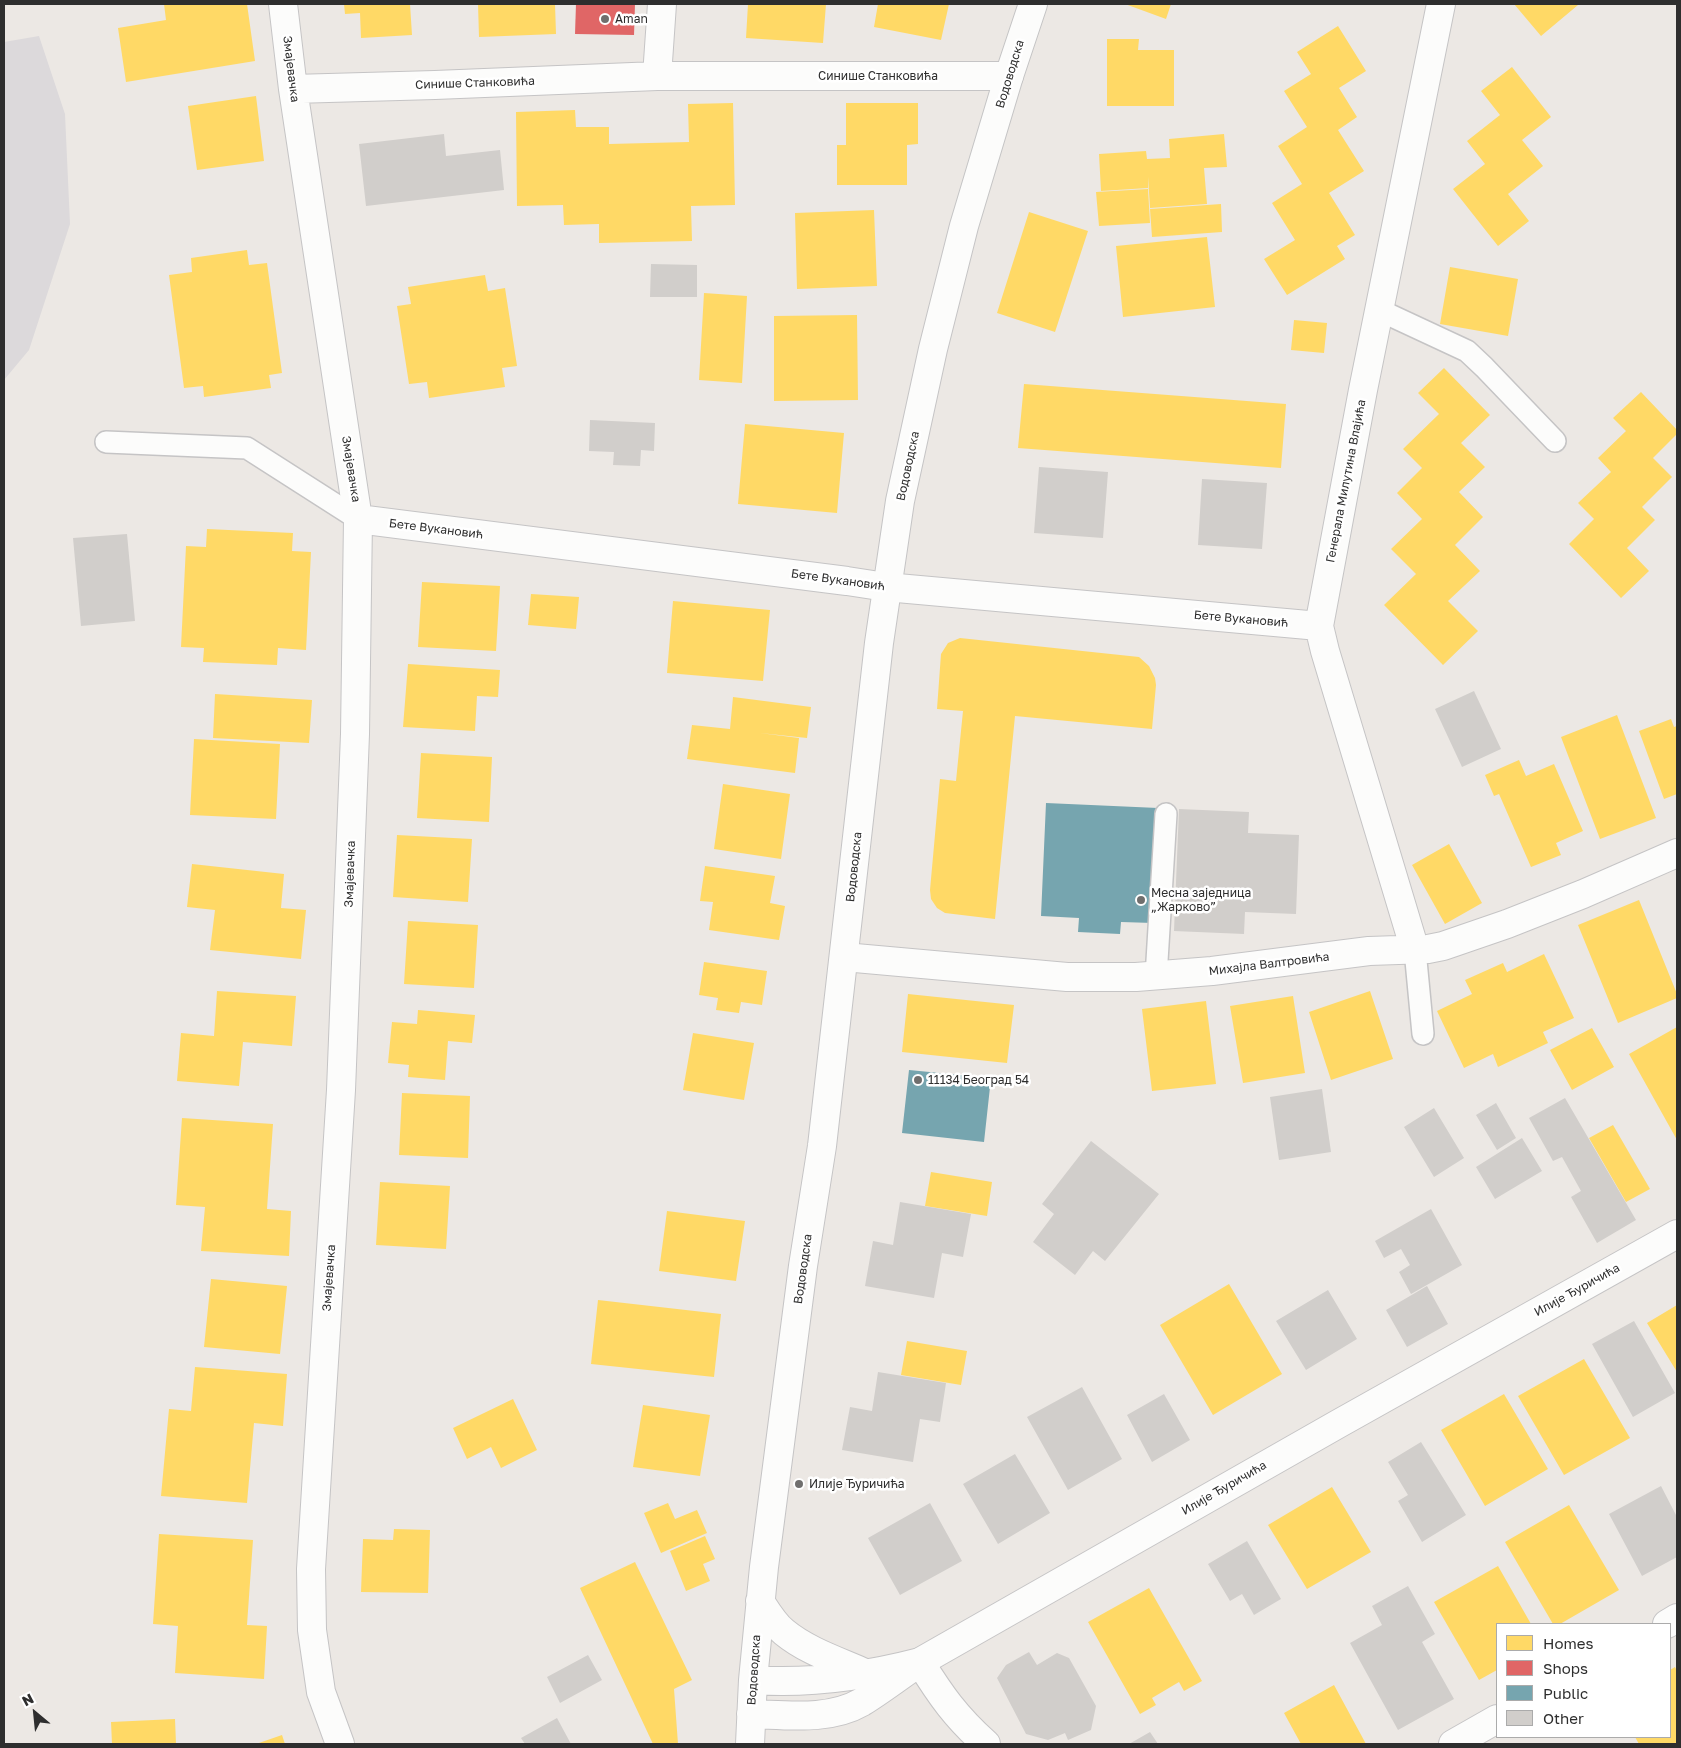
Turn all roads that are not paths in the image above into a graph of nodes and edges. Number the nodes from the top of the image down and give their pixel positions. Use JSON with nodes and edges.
{"nodes":[{"id":1,"x":283,"y":4,"type":"edge"},
{"id":2,"x":662,"y":4,"type":"edge"},
{"id":3,"x":1033,"y":4,"type":"edge"},
{"id":4,"x":1441,"y":4,"type":"edge"},
{"id":5,"x":656,"y":76,"type":"junction"},
{"id":6,"x":1009,"y":76,"type":"junction"},
{"id":7,"x":294,"y":89,"type":"junction"},
{"id":8,"x":1379,"y":310,"type":"junction"},
{"id":9,"x":1555,"y":441,"type":"dead end"},
{"id":10,"x":106,"y":442,"type":"dead end"},
{"id":11,"x":358,"y":519,"type":"junction"},
{"id":12,"x":886,"y":587,"type":"junction"},
{"id":13,"x":1319,"y":626,"type":"junction"},
{"id":14,"x":1166,"y":814,"type":"dead end"},
{"id":15,"x":1677,"y":853,"type":"edge"},
{"id":16,"x":1415,"y":950,"type":"junction"},
{"id":17,"x":844,"y":957,"type":"junction"},
{"id":18,"x":1156,"y":977,"type":"junction"},
{"id":19,"x":1423,"y":1034,"type":"dead end"},
{"id":20,"x":1677,"y":1234,"type":"edge"},
{"id":21,"x":760,"y":1601,"type":"junction"},
{"id":22,"x":920,"y":1662,"type":"junction"},
{"id":23,"x":864,"y":1673,"type":"junction"},
{"id":24,"x":753,"y":1680,"type":"junction"},
{"id":25,"x":751,"y":1714,"type":"junction"},
{"id":26,"x":1496,"y":1720,"type":"edge"},
{"id":27,"x":340,"y":1744,"type":"edge"},
{"id":28,"x":750,"y":1744,"type":"edge"},
{"id":29,"x":986,"y":1744,"type":"edge"},
{"id":30,"x":1453,"y":1744,"type":"edge"}],
"edges":[{"from":1,"to":7,"type":"street","name":"Змајевачка"},
{"from":2,"to":5,"type":"street"},
{"from":3,"to":6,"type":"street","name":"Водоводска"},
{"from":4,"to":8,"type":"street","name":"Генерала Милутина Влајића"},
{"from":5,"to":6,"type":"street","name":"Синише Станковића"},
{"from":5,"to":7,"type":"street","name":"Синише Станковића"},
{"from":6,"to":12,"type":"street","name":"Водоводска"},
{"from":7,"to":11,"type":"street","name":"Змајевачка"},
{"from":8,"to":9,"type":"lane"},
{"from":8,"to":13,"type":"street","name":"Генерала Милутина Влајића"},
{"from":10,"to":11,"type":"lane"},
{"from":11,"to":12,"type":"street","name":"Бете Вукановић"},
{"from":11,"to":27,"type":"street","name":"Змајевачка"},
{"from":12,"to":13,"type":"street","name":"Бете Вукановић"},
{"from":12,"to":17,"type":"street","name":"Водоводска"},
{"from":13,"to":16,"type":"street","name":"Генерала Милутина Влајића"},
{"from":14,"to":18,"type":"lane"},
{"from":15,"to":16,"type":"street","name":"Михајла Валтровића"},
{"from":16,"to":18,"type":"street","name":"Михајла Валтровића"},
{"from":16,"to":19,"type":"lane"},
{"from":17,"to":18,"type":"street","name":"Михајла Валтровића"},
{"from":17,"to":21,"type":"street","name":"Водоводска"},
{"from":20,"to":22,"type":"street","name":"Илије Ђуричића"},
{"from":21,"to":23,"type":"street"},
{"from":21,"to":24,"type":"street","name":"Водоводска"},
{"from":22,"to":23,"type":"street","name":"Илије Ђуричића"},
{"from":22,"to":25,"type":"street"},
{"from":22,"to":29,"type":"street"},
{"from":23,"to":24,"type":"street","name":"Илије Ђуричића"},
{"from":24,"to":25,"type":"street","name":"Водоводска"},
{"from":25,"to":28,"type":"street","name":"Водоводска"},
{"from":26,"to":30,"type":"street"}]}
